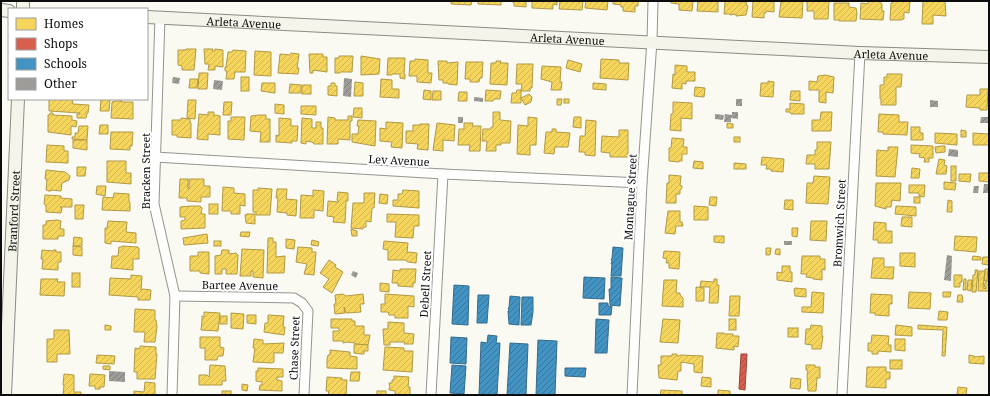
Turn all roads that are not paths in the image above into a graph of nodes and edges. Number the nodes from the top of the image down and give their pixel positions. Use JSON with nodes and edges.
{"nodes":[{"id":1,"x":653,"y":1,"type":"edge"},
{"id":2,"x":148,"y":17,"type":"edge"},
{"id":3,"x":160,"y":17,"type":"junction"},
{"id":4,"x":652,"y":41,"type":"junction"},
{"id":5,"x":860,"y":53,"type":"junction"},
{"id":6,"x":989,"y":57,"type":"edge"},
{"id":7,"x":18,"y":100,"type":"edge"},
{"id":8,"x":155,"y":157,"type":"junction"},
{"id":9,"x":443,"y":174,"type":"junction"},
{"id":10,"x":642,"y":182,"type":"junction"},
{"id":11,"x":175,"y":296,"type":"junction"},
{"id":12,"x":302,"y":303,"type":"joint"},
{"id":13,"x":5,"y":395,"type":"edge"},
{"id":14,"x":172,"y":395,"type":"edge"},
{"id":15,"x":304,"y":395,"type":"edge"},
{"id":16,"x":431,"y":395,"type":"edge"},
{"id":17,"x":632,"y":395,"type":"edge"},
{"id":18,"x":842,"y":395,"type":"edge"}],
"edges":[{"from":1,"to":4,"type":"street","name":"Montague Street"},
{"from":2,"to":3,"type":"main road","name":"Arleta Avenue"},
{"from":3,"to":4,"type":"main road","name":"Arleta Avenue"},
{"from":3,"to":8,"type":"street","name":"Bracken Street"},
{"from":4,"to":5,"type":"main road","name":"Arleta Avenue"},
{"from":4,"to":10,"type":"street","name":"Montague Street"},
{"from":5,"to":6,"type":"main road","name":"Arleta Avenue"},
{"from":5,"to":18,"type":"street","name":"Bromwich Street"},
{"from":7,"to":13,"type":"main road","name":"Branford Street"},
{"from":8,"to":9,"type":"street","name":"Lev Avenue"},
{"from":8,"to":11,"type":"street","name":"Bracken Street"},
{"from":9,"to":10,"type":"street","name":"Lev Avenue"},
{"from":9,"to":16,"type":"street","name":"Debell Street"},
{"from":10,"to":17,"type":"street","name":"Montague Street"},
{"from":11,"to":12,"type":"street","name":"Bartee Avenue"},
{"from":11,"to":14,"type":"street","name":"Bracken Street"},
{"from":12,"to":15,"type":"street","name":"Chase Street"}]}
